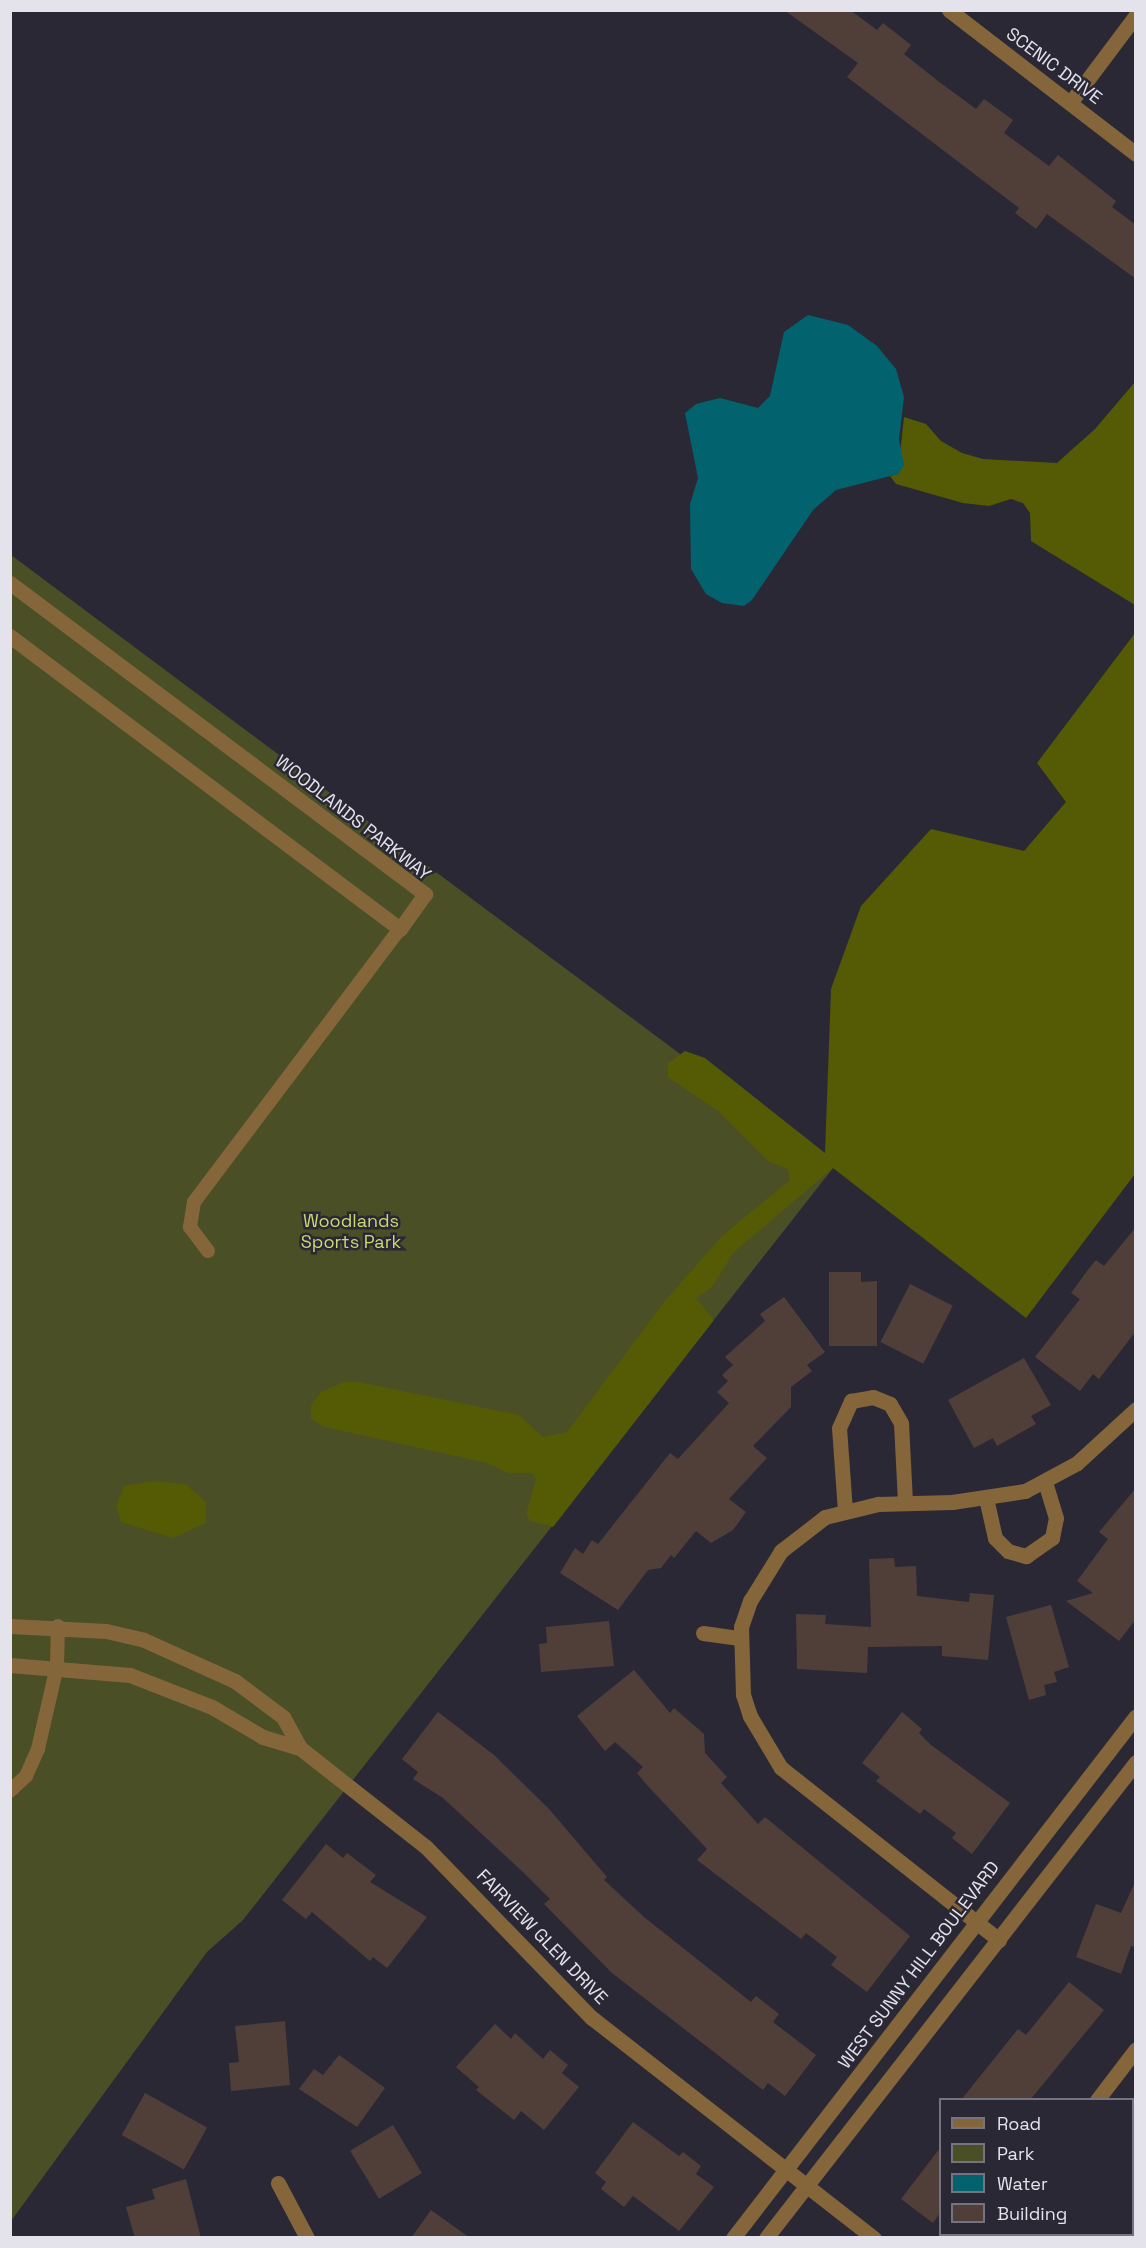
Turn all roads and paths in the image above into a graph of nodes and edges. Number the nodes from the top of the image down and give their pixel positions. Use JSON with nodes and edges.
{"nodes":[{"id":1,"x":949,"y":10,"type":"edge"},
{"id":2,"x":1136,"y":15,"type":"edge"},
{"id":3,"x":1070,"y":102,"type":"junction"},
{"id":4,"x":1136,"y":154,"type":"edge"},
{"id":5,"x":10,"y":583,"type":"edge"},
{"id":6,"x":10,"y":636,"type":"edge"},
{"id":7,"x":400,"y":929,"type":"junction"},
{"id":8,"x":208,"y":1251,"type":"dead end"},
{"id":9,"x":1136,"y":1409,"type":"edge"},
{"id":10,"x":1045,"y":1482,"type":"junction"},
{"id":11,"x":986,"y":1498,"type":"junction"},
{"id":12,"x":905,"y":1503,"type":"junction"},
{"id":13,"x":845,"y":1511,"type":"junction"},
{"id":14,"x":10,"y":1626,"type":"edge"},
{"id":15,"x":58,"y":1626,"type":"junction"},
{"id":16,"x":703,"y":1633,"type":"dead end"},
{"id":17,"x":740,"y":1638,"type":"junction"},
{"id":18,"x":10,"y":1665,"type":"edge"},
{"id":19,"x":57,"y":1666,"type":"junction"},
{"id":20,"x":1136,"y":1716,"type":"edge"},
{"id":21,"x":300,"y":1748,"type":"junction"},
{"id":22,"x":1136,"y":1762,"type":"edge"},
{"id":23,"x":10,"y":1791,"type":"edge"},
{"id":24,"x":976,"y":1920,"type":"junction"},
{"id":25,"x":999,"y":1940,"type":"junction"},
{"id":26,"x":1136,"y":2049,"type":"edge"},
{"id":27,"x":1098,"y":2098,"type":"edge"},
{"id":28,"x":788,"y":2169,"type":"junction"},
{"id":29,"x":278,"y":2183,"type":"dead end"},
{"id":30,"x":808,"y":2184,"type":"junction"},
{"id":31,"x":307,"y":2238,"type":"edge"},
{"id":32,"x":733,"y":2238,"type":"edge"},
{"id":33,"x":766,"y":2238,"type":"edge"},
{"id":34,"x":874,"y":2238,"type":"edge"}],
"edges":[{"from":1,"to":3,"type":"street","name":"SCENIC DRIVE"},
{"from":2,"to":3,"type":"street"},
{"from":3,"to":4,"type":"street","name":"SCENIC DRIVE"},
{"from":5,"to":7,"type":"street","name":"WOODLANDS PARKWAY"},
{"from":6,"to":7,"type":"street"},
{"from":7,"to":8,"type":"lane"},
{"from":9,"to":10,"type":"street"},
{"from":10,"to":11,"type":"street"},
{"from":10,"to":11,"type":"street"},
{"from":11,"to":12,"type":"street"},
{"from":12,"to":13,"type":"street"},
{"from":12,"to":13,"type":"street"},
{"from":13,"to":17,"type":"street"},
{"from":14,"to":15,"type":"street","name":"FAIRVIEW GLEN DRIVE"},
{"from":15,"to":19,"type":"lane"},
{"from":15,"to":21,"type":"street","name":"FAIRVIEW GLEN DRIVE"},
{"from":16,"to":17,"type":"street"},
{"from":17,"to":24,"type":"street"},
{"from":18,"to":19,"type":"street","name":"FAIRVIEW GLEN DRIVE"},
{"from":19,"to":21,"type":"street","name":"FAIRVIEW GLEN DRIVE"},
{"from":19,"to":23,"type":"lane"},
{"from":20,"to":24,"type":"street","name":"WEST SUNNY HILL BOULEVARD"},
{"from":21,"to":28,"type":"street","name":"FAIRVIEW GLEN DRIVE"},
{"from":22,"to":25,"type":"street"},
{"from":24,"to":25,"type":"street"},
{"from":24,"to":28,"type":"street","name":"WEST SUNNY HILL BOULEVARD"},
{"from":25,"to":30,"type":"street"},
{"from":26,"to":27,"type":"street"},
{"from":28,"to":30,"type":"street","name":"FAIRVIEW GLEN DRIVE"},
{"from":28,"to":32,"type":"street","name":"WEST SUNNY HILL BOULEVARD"},
{"from":29,"to":31,"type":"street"},
{"from":30,"to":33,"type":"street"},
{"from":30,"to":34,"type":"street","name":"FAIRVIEW GLEN DRIVE"}]}
